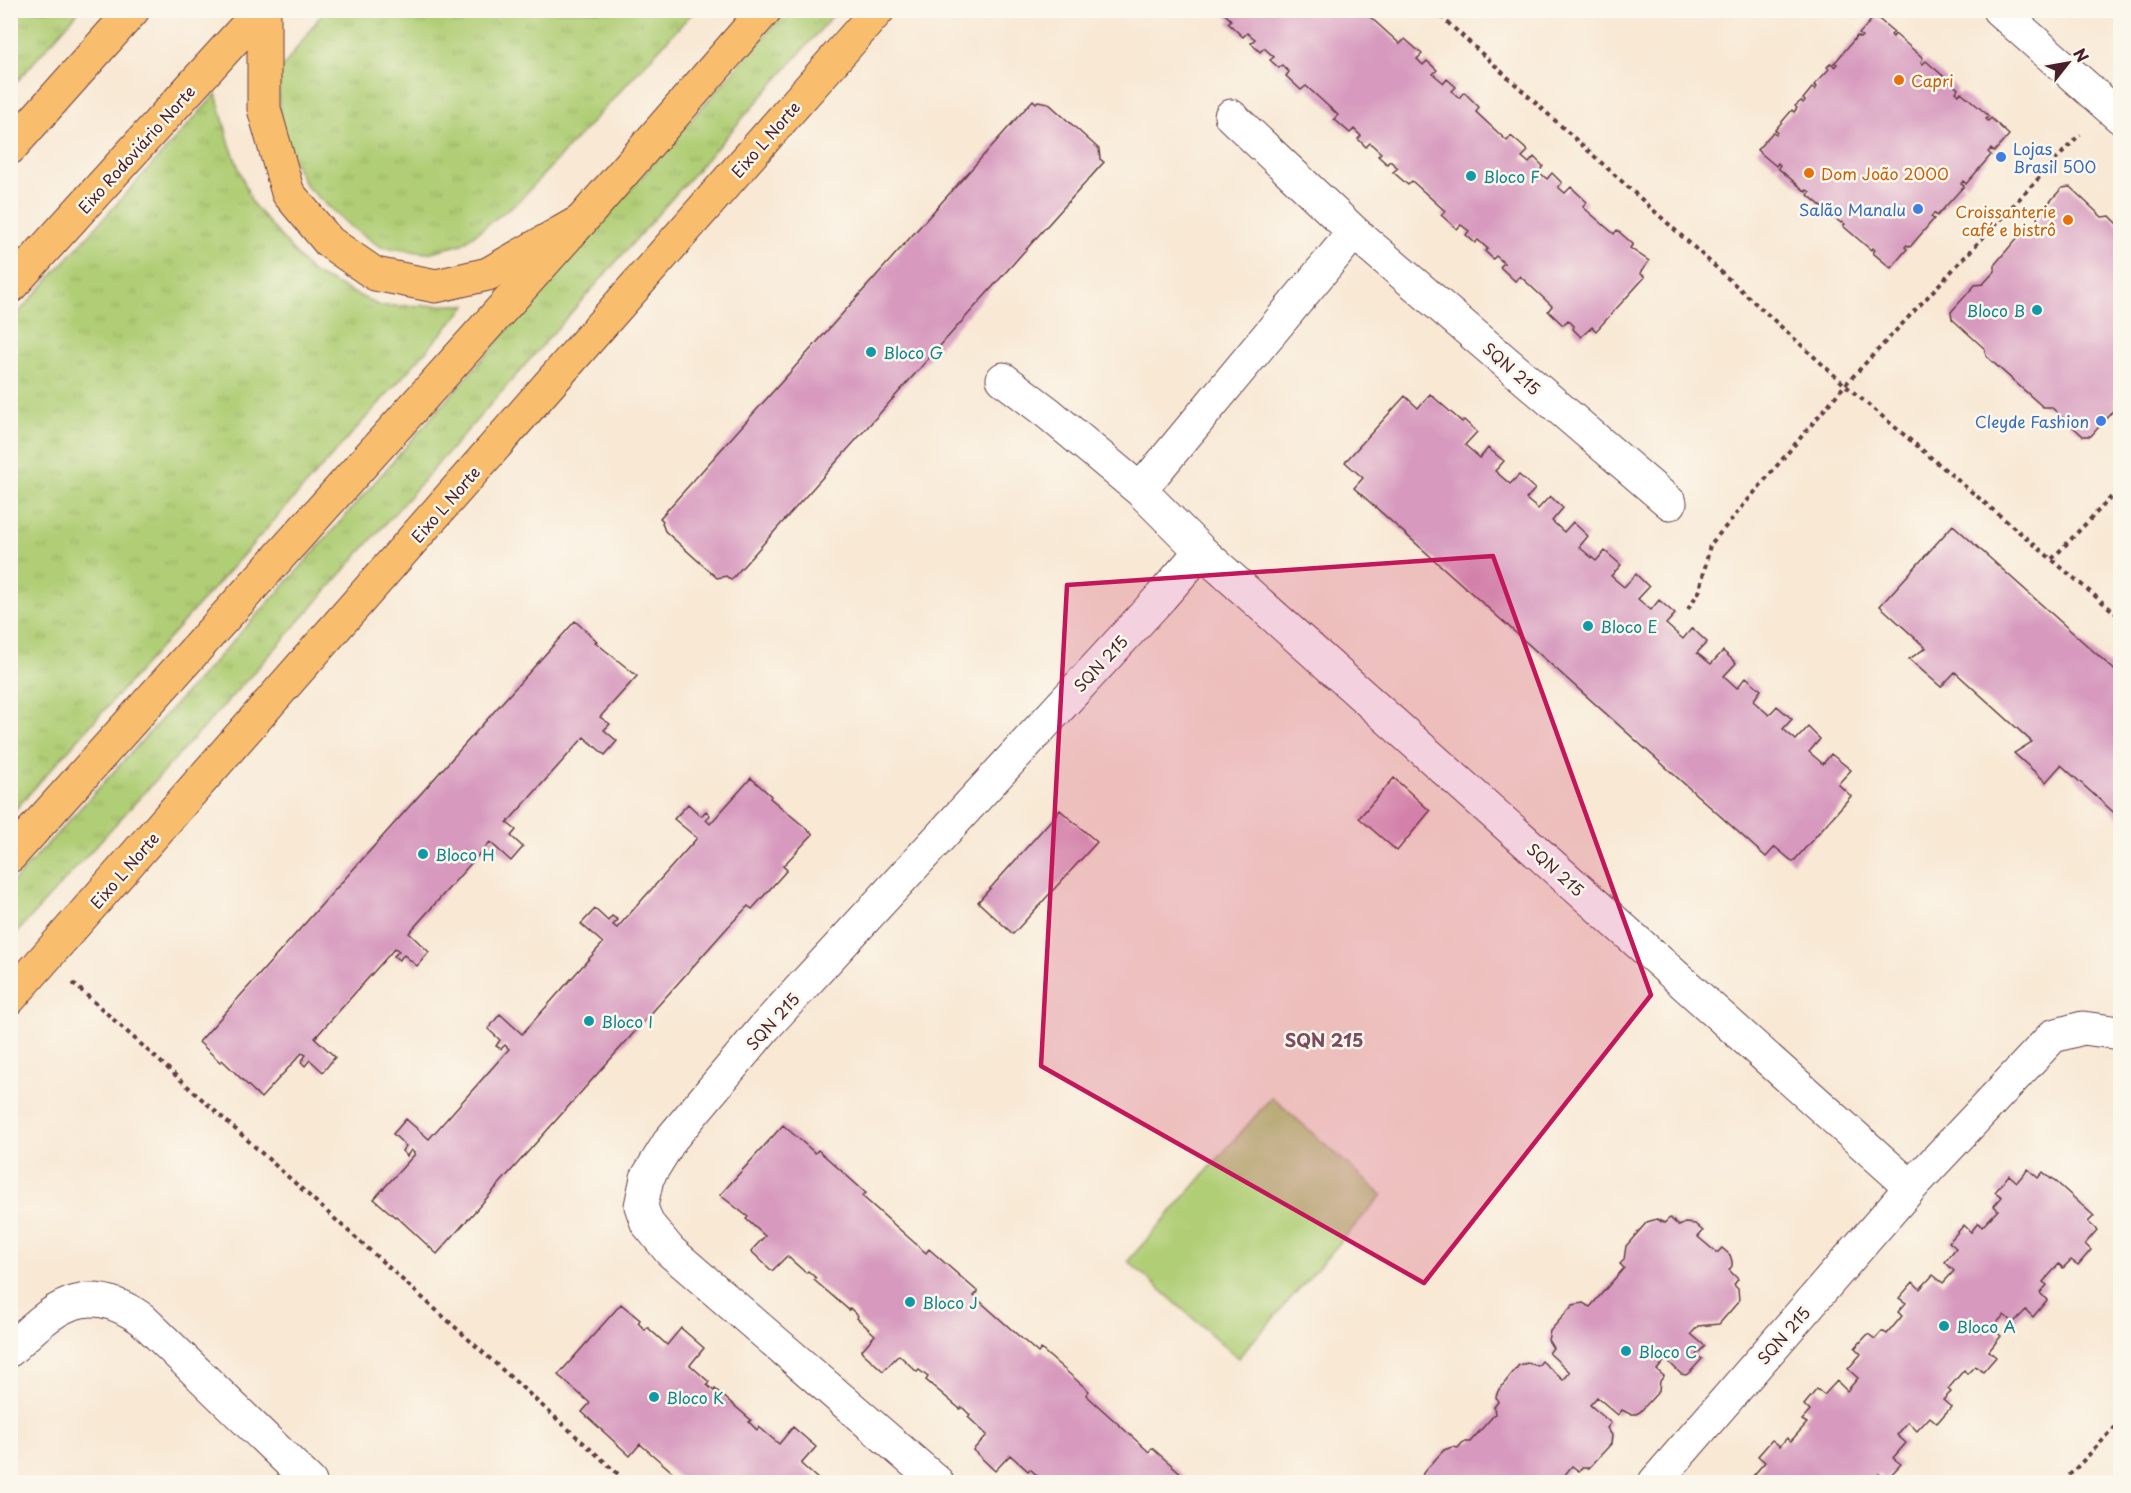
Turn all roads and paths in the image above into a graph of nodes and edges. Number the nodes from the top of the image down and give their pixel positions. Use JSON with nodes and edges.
{"nodes":[{"id":1,"x":133,"y":10,"type":"edge"},
{"id":2,"x":263,"y":10,"type":"edge"},
{"id":3,"x":765,"y":10,"type":"edge"},
{"id":4,"x":878,"y":10,"type":"edge"},
{"id":5,"x":1434,"y":10,"type":"edge"},
{"id":6,"x":1999,"y":10,"type":"edge"},
{"id":7,"x":2114,"y":111,"type":"edge"},
{"id":8,"x":1231,"y":116,"type":"dead end"},
{"id":9,"x":10,"y":148,"type":"edge"},
{"id":10,"x":581,"y":221,"type":"junction"},
{"id":11,"x":1353,"y":232,"type":"junction"},
{"id":12,"x":10,"y":287,"type":"edge"},
{"id":13,"x":1003,"y":379,"type":"dead end"},
{"id":14,"x":1845,"y":385,"type":"junction"},
{"id":15,"x":2121,"y":488,"type":"edge"},
{"id":16,"x":1140,"y":490,"type":"junction"},
{"id":17,"x":1670,"y":503,"type":"dead end"},
{"id":18,"x":1201,"y":551,"type":"junction"},
{"id":19,"x":2052,"y":559,"type":"junction"},
{"id":20,"x":1688,"y":609,"type":"dead end"},
{"id":21,"x":2121,"y":616,"type":"edge"},
{"id":22,"x":10,"y":856,"type":"edge"},
{"id":23,"x":46,"y":959,"type":"junction"},
{"id":24,"x":10,"y":998,"type":"edge"},
{"id":25,"x":2121,"y":1034,"type":"edge"},
{"id":26,"x":1911,"y":1187,"type":"junction"},
{"id":27,"x":10,"y":1350,"type":"edge"},
{"id":28,"x":2121,"y":1422,"type":"edge"},
{"id":29,"x":310,"y":1482,"type":"edge"},
{"id":30,"x":627,"y":1482,"type":"edge"},
{"id":31,"x":937,"y":1482,"type":"edge"},
{"id":32,"x":1655,"y":1482,"type":"edge"},
{"id":33,"x":2063,"y":1482,"type":"edge"}],
"edges":[{"from":1,"to":9,"type":"main road"},
{"from":2,"to":10,"type":"main road"},
{"from":2,"to":12,"type":"main road","name":"Eixo Rodoviário Norte"},
{"from":3,"to":10,"type":"main road"},
{"from":4,"to":23,"type":"main road","name":"Eixo L Norte"},
{"from":5,"to":14,"type":"path"},
{"from":6,"to":7,"type":"street"},
{"from":7,"to":14,"type":"path"},
{"from":8,"to":11,"type":"street","name":"SQN 215"},
{"from":10,"to":22,"type":"main road"},
{"from":11,"to":16,"type":"street"},
{"from":11,"to":17,"type":"street","name":"SQN 215"},
{"from":13,"to":16,"type":"street","name":"SQN 215"},
{"from":14,"to":19,"type":"path"},
{"from":14,"to":20,"type":"path"},
{"from":15,"to":19,"type":"path"},
{"from":16,"to":18,"type":"street","name":"SQN 215"},
{"from":18,"to":26,"type":"street","name":"SQN 215"},
{"from":18,"to":31,"type":"street","name":"SQN 215"},
{"from":19,"to":21,"type":"path"},
{"from":23,"to":24,"type":"main road","name":"Eixo L Norte"},
{"from":23,"to":30,"type":"path"},
{"from":25,"to":26,"type":"street","name":"SQN 215"},
{"from":26,"to":32,"type":"street","name":"SQN 215"},
{"from":27,"to":29,"type":"street"},
{"from":28,"to":33,"type":"path"}]}
